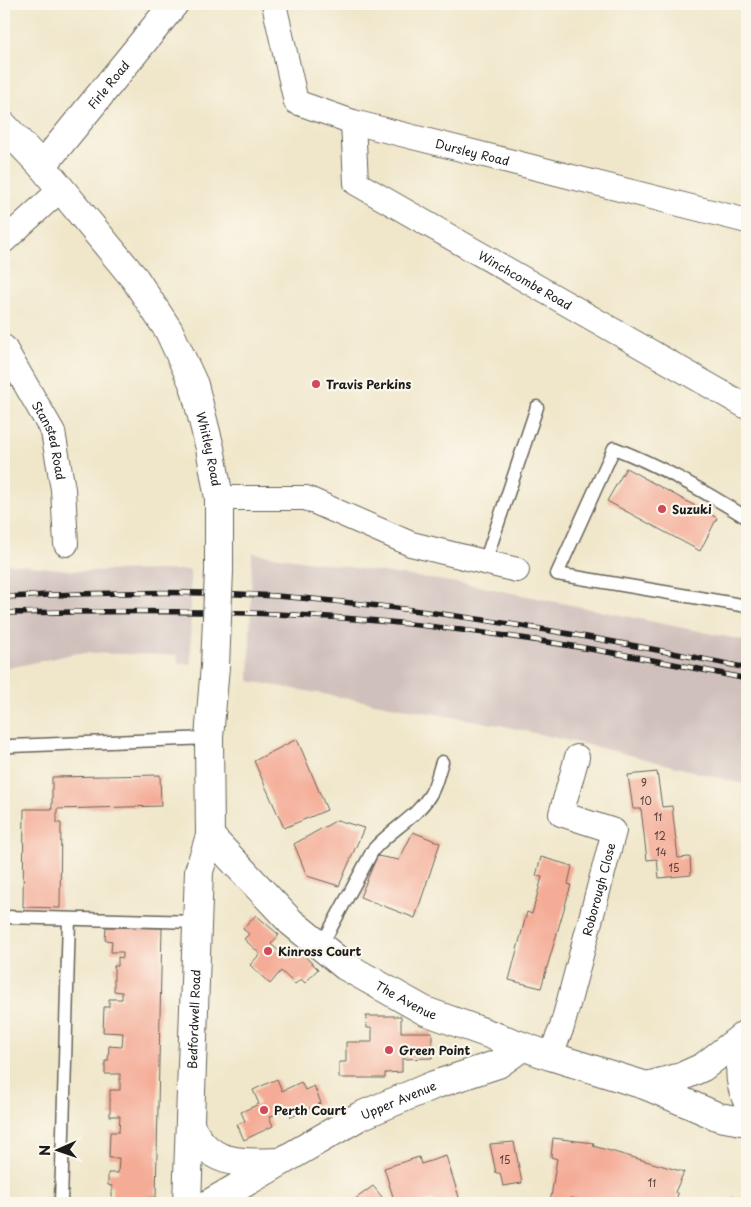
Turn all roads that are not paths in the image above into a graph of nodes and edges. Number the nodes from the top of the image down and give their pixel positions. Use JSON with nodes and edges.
{"nodes":[{"id":1,"x":174,"y":4,"type":"edge"},
{"id":2,"x":274,"y":4,"type":"edge"},
{"id":3,"x":352,"y":122,"type":"junction"},
{"id":4,"x":4,"y":126,"type":"edge"},
{"id":5,"x":42,"y":166,"type":"junction"},
{"id":6,"x":60,"y":189,"type":"junction"},
{"id":7,"x":747,"y":221,"type":"edge"},
{"id":8,"x":4,"y":241,"type":"edge"},
{"id":9,"x":7,"y":354,"type":"edge"},
{"id":10,"x":537,"y":407,"type":"dead end"},
{"id":11,"x":747,"y":407,"type":"edge"},
{"id":12,"x":218,"y":498,"type":"junction"},
{"id":13,"x":747,"y":518,"type":"edge"},
{"id":14,"x":66,"y":544,"type":"dead end"},
{"id":15,"x":485,"y":562,"type":"junction"},
{"id":16,"x":517,"y":570,"type":"dead end"},
{"id":17,"x":747,"y":606,"type":"edge"},
{"id":18,"x":209,"y":738,"type":"junction"},
{"id":19,"x":4,"y":748,"type":"edge"},
{"id":20,"x":577,"y":757,"type":"dead end"},
{"id":21,"x":442,"y":762,"type":"dead end"},
{"id":22,"x":210,"y":836,"type":"junction"},
{"id":23,"x":4,"y":917,"type":"edge"},
{"id":24,"x":69,"y":919,"type":"junction"},
{"id":25,"x":196,"y":922,"type":"junction"},
{"id":26,"x":321,"y":946,"type":"junction"},
{"id":27,"x":747,"y":1033,"type":"edge"},
{"id":28,"x":747,"y":1040,"type":"edge"},
{"id":29,"x":522,"y":1047,"type":"junction"},
{"id":30,"x":550,"y":1056,"type":"junction"},
{"id":31,"x":647,"y":1086,"type":"junction"},
{"id":32,"x":747,"y":1100,"type":"edge"},
{"id":33,"x":747,"y":1122,"type":"edge"},
{"id":34,"x":190,"y":1125,"type":"junction"},
{"id":35,"x":278,"y":1162,"type":"junction"},
{"id":36,"x":61,"y":1203,"type":"edge"},
{"id":37,"x":187,"y":1203,"type":"edge"},
{"id":38,"x":210,"y":1203,"type":"edge"}],
"edges":[{"from":1,"to":5,"type":"main road","name":"Firle Road"},
{"from":2,"to":3,"type":"street","name":"Dursley Road"},
{"from":3,"to":7,"type":"street","name":"Dursley Road"},
{"from":3,"to":11,"type":"street","name":"Winchcombe Road"},
{"from":4,"to":5,"type":"main road","name":"Whitley Road"},
{"from":5,"to":6,"type":"main road","name":"Whitley Road"},
{"from":6,"to":8,"type":"street"},
{"from":6,"to":12,"type":"main road","name":"Whitley Road"},
{"from":9,"to":14,"type":"street","name":"Stansted Road"},
{"from":10,"to":15,"type":"lane"},
{"from":12,"to":15,"type":"street"},
{"from":12,"to":18,"type":"main road","name":"Whitley Road","bridge":true},
{"from":13,"to":17,"type":"lane"},
{"from":15,"to":16,"type":"street"},
{"from":18,"to":19,"type":"lane"},
{"from":18,"to":22,"type":"main road","name":"Whitley Road"},
{"from":20,"to":30,"type":"street","name":"Roborough Close"},
{"from":21,"to":26,"type":"lane"},
{"from":22,"to":25,"type":"main road","name":"Bedfordwell Road"},
{"from":22,"to":26,"type":"main road","name":"The Avenue"},
{"from":23,"to":24,"type":"lane"},
{"from":24,"to":25,"type":"lane"},
{"from":24,"to":36,"type":"lane"},
{"from":25,"to":34,"type":"main road","name":"Bedfordwell Road"},
{"from":26,"to":29,"type":"main road","name":"The Avenue"},
{"from":27,"to":31,"type":"main road"},
{"from":28,"to":32,"type":"main road"},
{"from":29,"to":30,"type":"main road","name":"The Avenue"},
{"from":29,"to":35,"type":"main road","name":"Upper Avenue"},
{"from":30,"to":31,"type":"main road","name":"The Avenue"},
{"from":31,"to":33,"type":"main road","name":"The Avenue"},
{"from":34,"to":35,"type":"main road","name":"Upper Avenue"},
{"from":34,"to":37,"type":"main road","name":"Bedfordwell Road"},
{"from":35,"to":38,"type":"main road","name":"Upper Avenue"}]}
